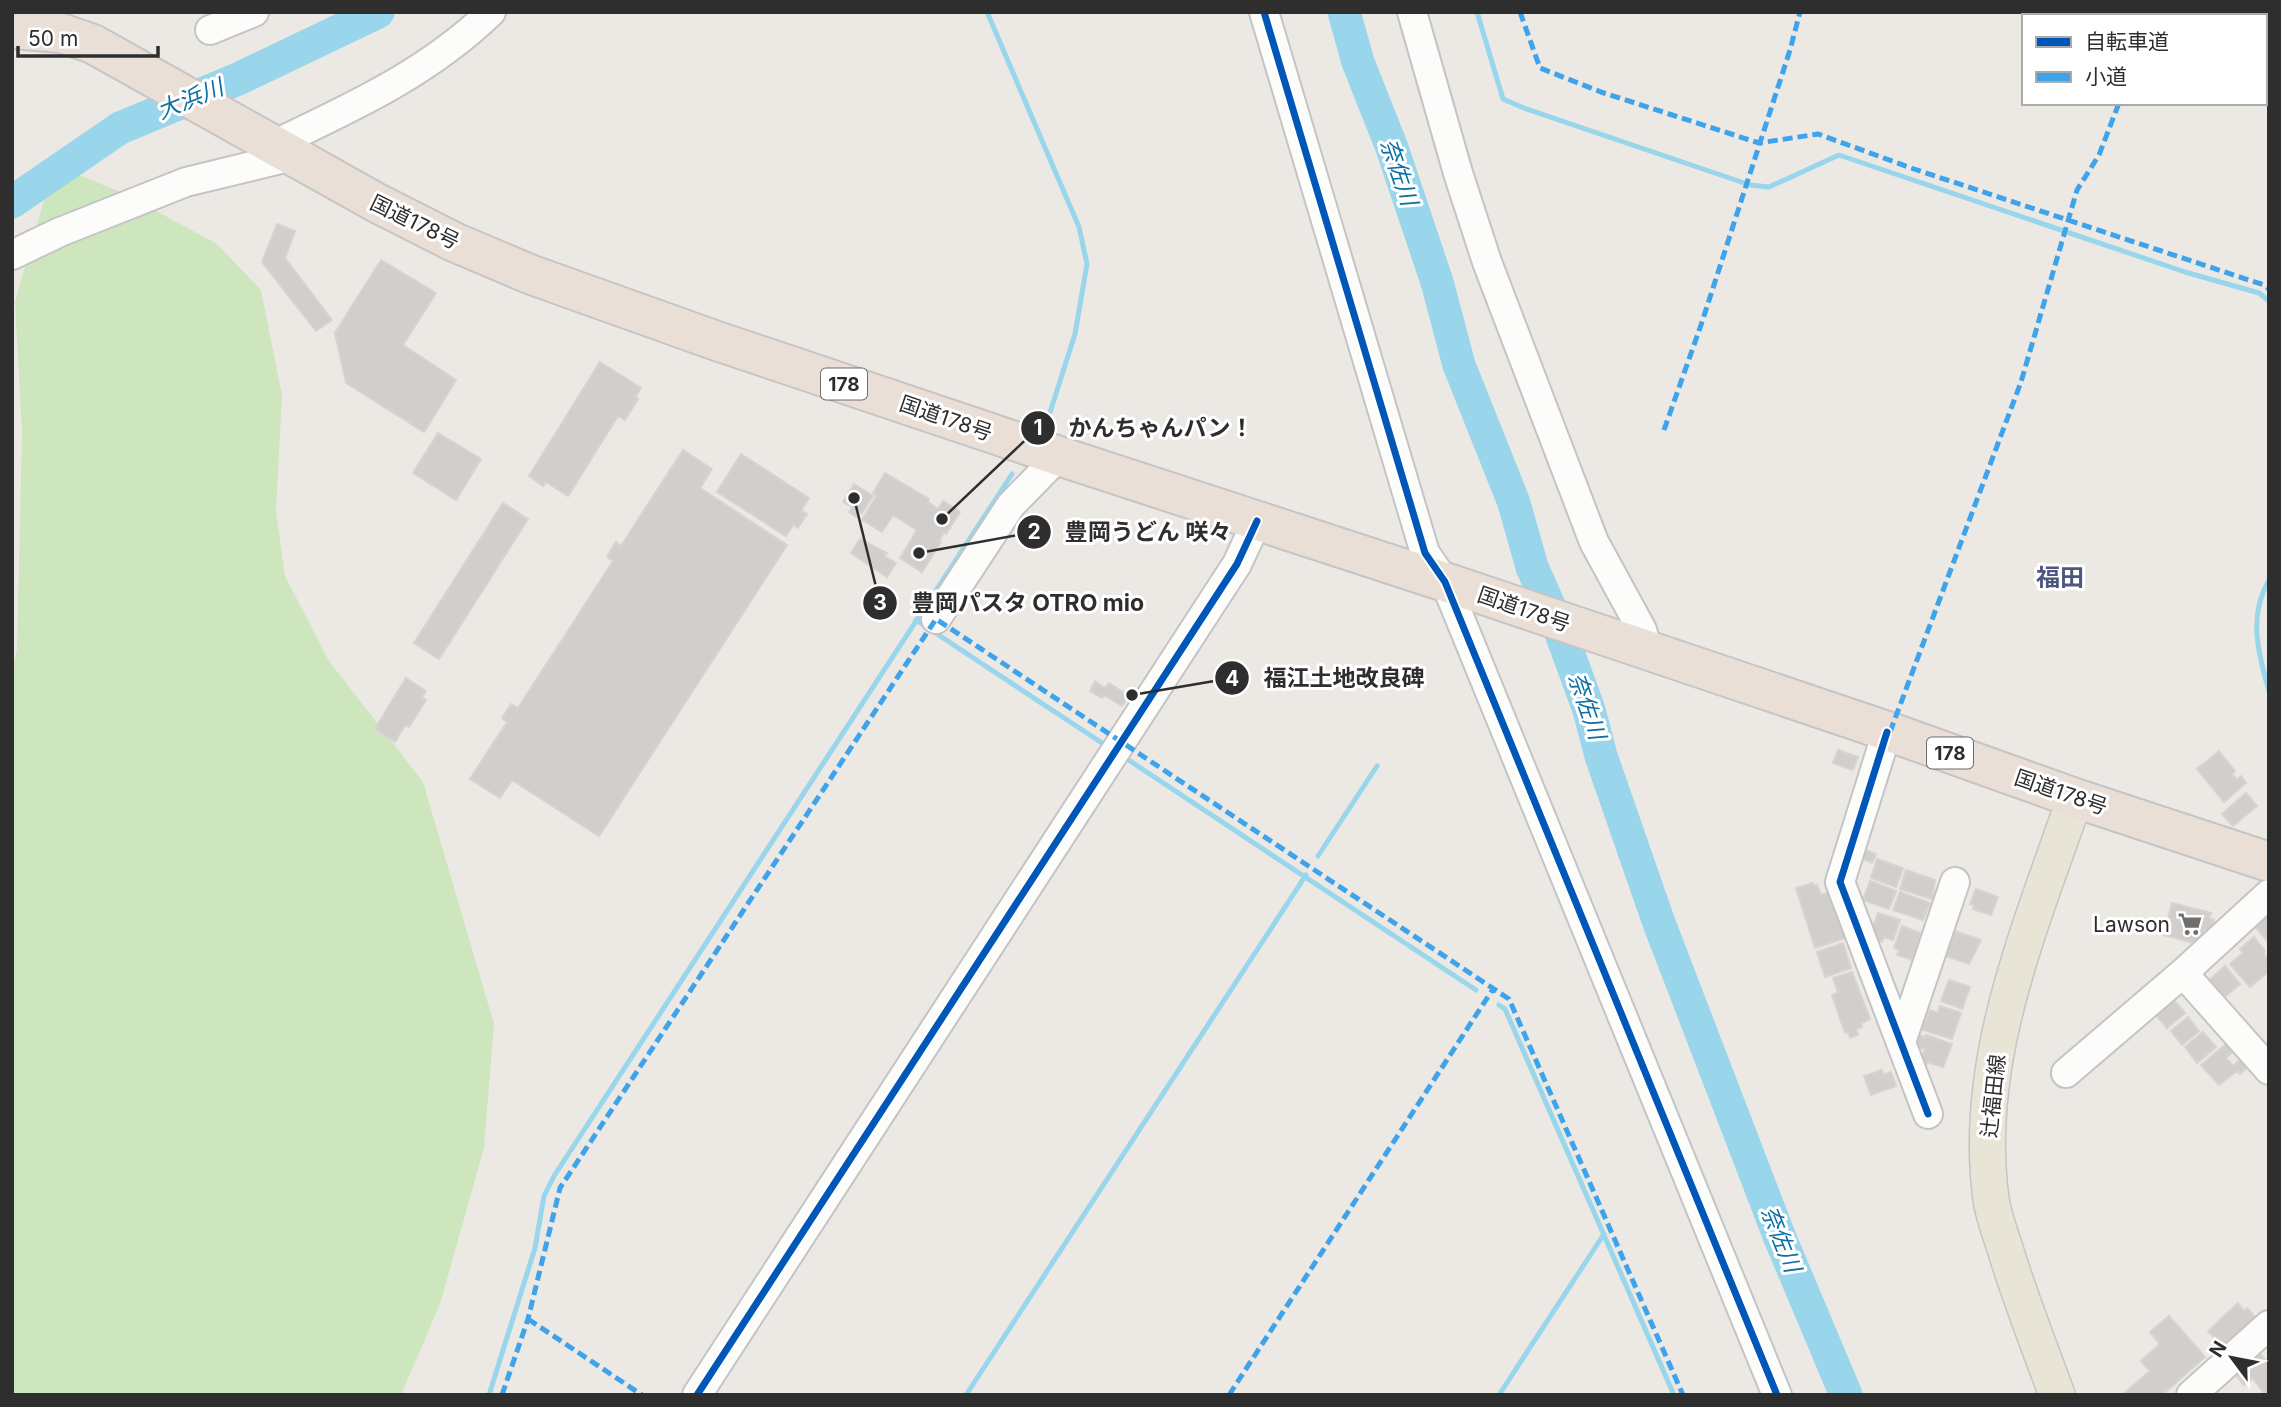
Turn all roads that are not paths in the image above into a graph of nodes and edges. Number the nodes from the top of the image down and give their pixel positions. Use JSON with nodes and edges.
{"nodes":[{"id":1,"x":254,"y":12,"type":"edge"},
{"id":2,"x":491,"y":12,"type":"edge"},
{"id":3,"x":1264,"y":12,"type":"edge"},
{"id":4,"x":1412,"y":12,"type":"edge"},
{"id":5,"x":12,"y":29,"type":"edge"},
{"id":6,"x":210,"y":30,"type":"dead end"},
{"id":7,"x":271,"y":143,"type":"junction"},
{"id":8,"x":12,"y":255,"type":"edge"},
{"id":9,"x":1059,"y":456,"type":"junction"},
{"id":10,"x":1257,"y":521,"type":"junction"},
{"id":11,"x":1454,"y":585,"type":"junction"},
{"id":12,"x":936,"y":619,"type":"dead end"},
{"id":13,"x":1640,"y":648,"type":"junction"},
{"id":14,"x":1887,"y":732,"type":"junction"},
{"id":15,"x":2075,"y":798,"type":"junction"},
{"id":16,"x":2269,"y":862,"type":"edge"},
{"id":17,"x":1955,"y":882,"type":"dead end"},
{"id":18,"x":2269,"y":894,"type":"edge"},
{"id":19,"x":2183,"y":974,"type":"junction"},
{"id":20,"x":1901,"y":1042,"type":"junction"},
{"id":21,"x":2269,"y":1070,"type":"edge"},
{"id":22,"x":2066,"y":1073,"type":"dead end"},
{"id":23,"x":1928,"y":1114,"type":"dead end"},
{"id":24,"x":2269,"y":1325,"type":"edge"},
{"id":25,"x":697,"y":1395,"type":"edge"},
{"id":26,"x":1777,"y":1395,"type":"edge"},
{"id":27,"x":2057,"y":1395,"type":"edge"},
{"id":28,"x":2191,"y":1395,"type":"edge"}],
"edges":[{"from":1,"to":6,"type":"street"},
{"from":2,"to":7,"type":"street"},
{"from":3,"to":11,"type":"street"},
{"from":4,"to":13,"type":"street"},
{"from":5,"to":7,"type":"highway","name":"国道178号","number":"178"},
{"from":7,"to":8,"type":"street"},
{"from":7,"to":9,"type":"highway","name":"国道178号","number":"178"},
{"from":9,"to":10,"type":"highway","name":"国道178号","number":"178"},
{"from":9,"to":12,"type":"street"},
{"from":10,"to":11,"type":"highway","name":"国道178号","number":"178"},
{"from":10,"to":25,"type":"street"},
{"from":11,"to":13,"type":"highway","name":"国道178号","number":"178"},
{"from":11,"to":26,"type":"street"},
{"from":13,"to":14,"type":"highway","name":"国道178号","number":"178"},
{"from":14,"to":15,"type":"highway","name":"国道178号","number":"178"},
{"from":14,"to":20,"type":"street"},
{"from":15,"to":16,"type":"highway","name":"国道178号","number":"178"},
{"from":15,"to":27,"type":"main road","name":"辻福田線"},
{"from":17,"to":20,"type":"street"},
{"from":18,"to":19,"type":"street"},
{"from":19,"to":21,"type":"street"},
{"from":19,"to":22,"type":"street"},
{"from":20,"to":23,"type":"street"},
{"from":24,"to":28,"type":"street"}]}
